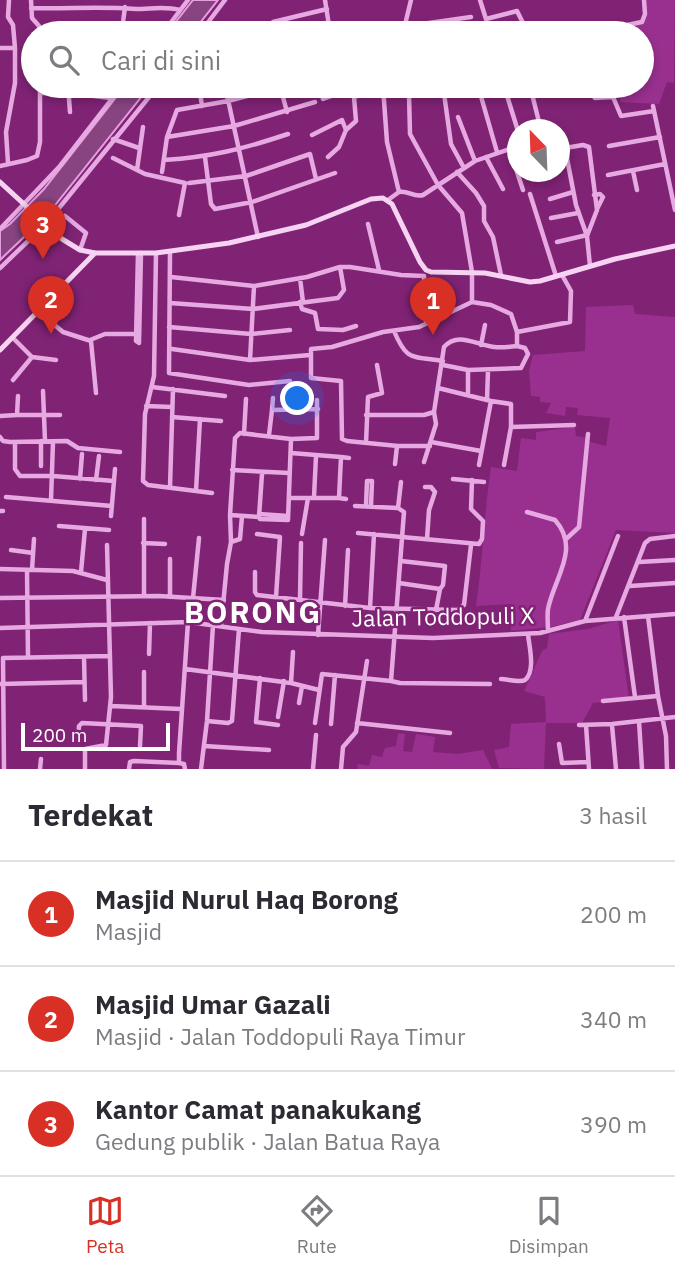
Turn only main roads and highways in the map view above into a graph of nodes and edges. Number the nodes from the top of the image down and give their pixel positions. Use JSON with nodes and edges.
{"nodes":[{"id":1,"x":0,"y":182,"type":"edge"},
{"id":2,"x":675,"y":246,"type":"edge"},
{"id":3,"x":95,"y":253,"type":"junction"},
{"id":4,"x":0,"y":350,"type":"edge"}],
"edges":[{"from":1,"to":3,"type":"main road"},
{"from":2,"to":3,"type":"main road"},
{"from":3,"to":4,"type":"main road"}]}
